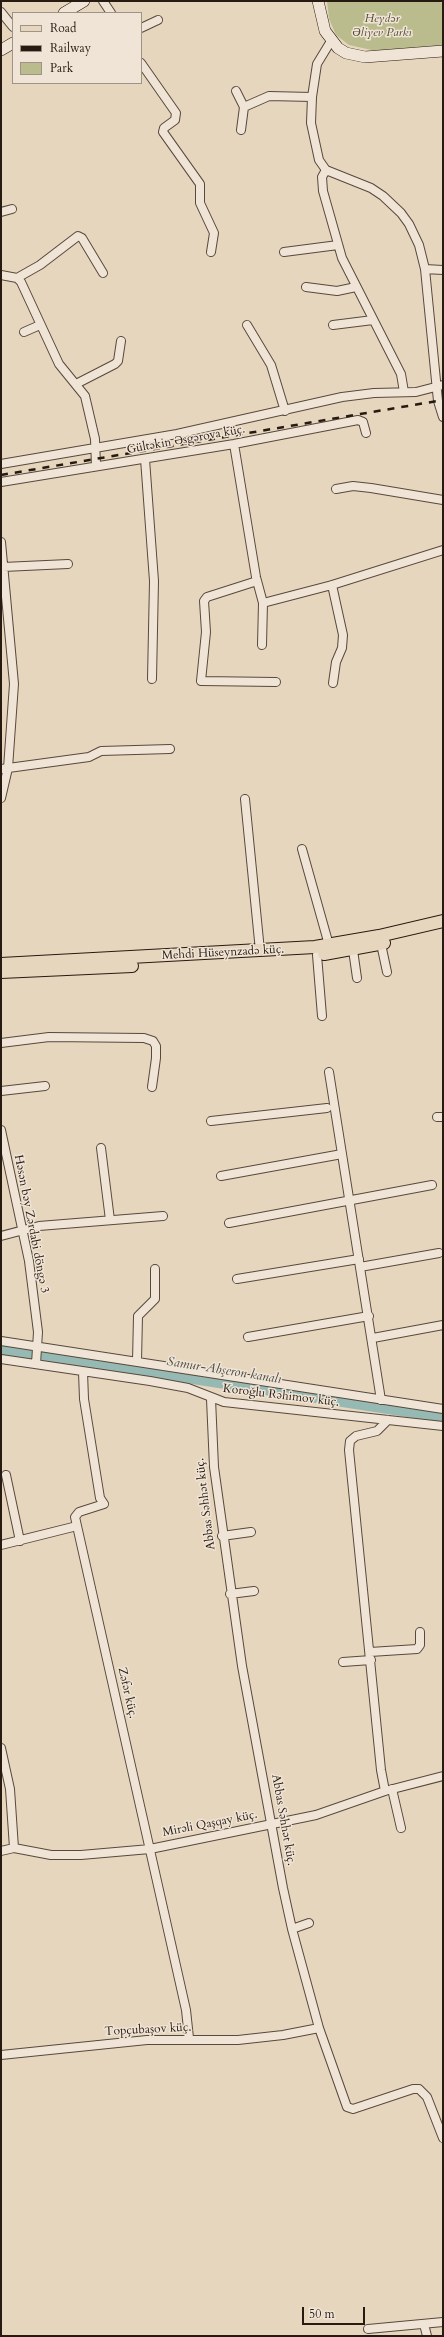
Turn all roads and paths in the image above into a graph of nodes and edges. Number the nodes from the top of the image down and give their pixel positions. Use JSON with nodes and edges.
{"nodes":[{"id":1,"x":84,"y":1,"type":"edge"},
{"id":2,"x":103,"y":1,"type":"edge"},
{"id":3,"x":318,"y":1,"type":"edge"},
{"id":4,"x":1,"y":12,"type":"edge"},
{"id":5,"x":66,"y":12,"type":"edge"},
{"id":6,"x":110,"y":12,"type":"edge"},
{"id":7,"x":158,"y":20,"type":"dead end"},
{"id":8,"x":12,"y":26,"type":"edge"},
{"id":9,"x":142,"y":28,"type":"edge"},
{"id":10,"x":331,"y":41,"type":"junction"},
{"id":11,"x":12,"y":44,"type":"edge"},
{"id":12,"x":1,"y":50,"type":"edge"},
{"id":13,"x":443,"y":51,"type":"edge"},
{"id":14,"x":142,"y":64,"type":"edge"},
{"id":15,"x":236,"y":91,"type":"dead end"},
{"id":16,"x":312,"y":97,"type":"junction"},
{"id":17,"x":244,"y":107,"type":"junction"},
{"id":18,"x":241,"y":130,"type":"dead end"},
{"id":19,"x":326,"y":170,"type":"junction"},
{"id":20,"x":12,"y":209,"type":"dead end"},
{"id":21,"x":1,"y":212,"type":"edge"},
{"id":22,"x":338,"y":246,"type":"junction"},
{"id":23,"x":211,"y":252,"type":"dead end"},
{"id":24,"x":284,"y":252,"type":"dead end"},
{"id":25,"x":425,"y":268,"type":"junction"},
{"id":26,"x":443,"y":270,"type":"edge"},
{"id":27,"x":103,"y":273,"type":"dead end"},
{"id":28,"x":1,"y":275,"type":"edge"},
{"id":29,"x":17,"y":278,"type":"junction"},
{"id":30,"x":306,"y":286,"type":"dead end"},
{"id":31,"x":356,"y":287,"type":"junction"},
{"id":32,"x":373,"y":320,"type":"junction"},
{"id":33,"x":40,"y":325,"type":"junction"},
{"id":34,"x":247,"y":325,"type":"dead end"},
{"id":35,"x":332,"y":325,"type":"dead end"},
{"id":36,"x":24,"y":332,"type":"dead end"},
{"id":37,"x":121,"y":341,"type":"dead end"},
{"id":38,"x":76,"y":384,"type":"junction"},
{"id":39,"x":440,"y":386,"type":"edge"},
{"id":40,"x":404,"y":392,"type":"junction"},
{"id":41,"x":285,"y":411,"type":"junction"},
{"id":42,"x":443,"y":417,"type":"edge"},
{"id":43,"x":366,"y":433,"type":"dead end"},
{"id":44,"x":234,"y":444,"type":"junction"},
{"id":45,"x":96,"y":448,"type":"junction"},
{"id":46,"x":145,"y":459,"type":"junction"},
{"id":47,"x":1,"y":464,"type":"edge"},
{"id":48,"x":96,"y":466,"type":"junction"},
{"id":49,"x":1,"y":482,"type":"edge"},
{"id":50,"x":336,"y":489,"type":"dead end"},
{"id":51,"x":443,"y":500,"type":"edge"},
{"id":52,"x":1,"y":542,"type":"edge"},
{"id":53,"x":443,"y":550,"type":"edge"},
{"id":54,"x":68,"y":564,"type":"dead end"},
{"id":55,"x":3,"y":567,"type":"junction"},
{"id":56,"x":257,"y":581,"type":"junction"},
{"id":57,"x":332,"y":585,"type":"junction"},
{"id":58,"x":263,"y":603,"type":"junction"},
{"id":59,"x":262,"y":645,"type":"dead end"},
{"id":60,"x":152,"y":679,"type":"dead end"},
{"id":61,"x":276,"y":682,"type":"dead end"},
{"id":62,"x":333,"y":684,"type":"dead end"},
{"id":63,"x":170,"y":749,"type":"dead end"},
{"id":64,"x":5,"y":768,"type":"edge"},
{"id":65,"x":1,"y":798,"type":"edge"},
{"id":66,"x":245,"y":799,"type":"dead end"},
{"id":67,"x":302,"y":849,"type":"dead end"},
{"id":68,"x":443,"y":921,"type":"edge"},
{"id":69,"x":443,"y":930,"type":"edge"},
{"id":70,"x":381,"y":944,"type":"junction"},
{"id":71,"x":329,"y":945,"type":"junction"},
{"id":72,"x":353,"y":950,"type":"junction"},
{"id":73,"x":260,"y":951,"type":"junction"},
{"id":74,"x":317,"y":955,"type":"junction"},
{"id":75,"x":1,"y":964,"type":"edge"},
{"id":76,"x":1,"y":972,"type":"edge"},
{"id":77,"x":387,"y":972,"type":"dead end"},
{"id":78,"x":357,"y":978,"type":"dead end"},
{"id":79,"x":322,"y":1016,"type":"dead end"},
{"id":80,"x":1,"y":1043,"type":"edge"},
{"id":81,"x":329,"y":1072,"type":"dead end"},
{"id":82,"x":46,"y":1086,"type":"dead end"},
{"id":83,"x":152,"y":1087,"type":"dead end"},
{"id":84,"x":1,"y":1091,"type":"edge"},
{"id":85,"x":327,"y":1108,"type":"dead end"},
{"id":86,"x":211,"y":1121,"type":"dead end"},
{"id":87,"x":1,"y":1130,"type":"edge"},
{"id":88,"x":101,"y":1148,"type":"dead end"},
{"id":89,"x":342,"y":1154,"type":"junction"},
{"id":90,"x":3,"y":1157,"type":"edge"},
{"id":91,"x":221,"y":1176,"type":"dead end"},
{"id":92,"x":432,"y":1185,"type":"dead end"},
{"id":93,"x":349,"y":1200,"type":"junction"},
{"id":94,"x":163,"y":1216,"type":"dead end"},
{"id":95,"x":110,"y":1220,"type":"junction"},
{"id":96,"x":229,"y":1223,"type":"dead end"},
{"id":97,"x":21,"y":1230,"type":"junction"},
{"id":98,"x":1,"y":1236,"type":"edge"},
{"id":99,"x":439,"y":1253,"type":"dead end"},
{"id":100,"x":359,"y":1259,"type":"junction"},
{"id":101,"x":360,"y":1267,"type":"junction"},
{"id":102,"x":155,"y":1269,"type":"dead end"},
{"id":103,"x":238,"y":1279,"type":"dead end"},
{"id":104,"x":369,"y":1316,"type":"junction"},
{"id":105,"x":443,"y":1325,"type":"edge"},
{"id":106,"x":248,"y":1337,"type":"dead end"},
{"id":107,"x":373,"y":1338,"type":"junction"},
{"id":108,"x":1,"y":1341,"type":"edge"},
{"id":109,"x":38,"y":1346,"type":"junction"},
{"id":110,"x":1,"y":1359,"type":"edge"},
{"id":111,"x":137,"y":1362,"type":"junction"},
{"id":112,"x":36,"y":1364,"type":"junction"},
{"id":113,"x":83,"y":1372,"type":"junction"},
{"id":114,"x":211,"y":1399,"type":"junction"},
{"id":115,"x":381,"y":1400,"type":"junction"},
{"id":116,"x":443,"y":1409,"type":"edge"},
{"id":117,"x":388,"y":1420,"type":"junction"},
{"id":118,"x":443,"y":1426,"type":"edge"},
{"id":119,"x":6,"y":1475,"type":"dead end"},
{"id":120,"x":77,"y":1526,"type":"junction"},
{"id":121,"x":251,"y":1532,"type":"dead end"},
{"id":122,"x":222,"y":1536,"type":"junction"},
{"id":123,"x":20,"y":1541,"type":"junction"},
{"id":124,"x":1,"y":1545,"type":"edge"},
{"id":125,"x":254,"y":1591,"type":"dead end"},
{"id":126,"x":230,"y":1594,"type":"junction"},
{"id":127,"x":420,"y":1632,"type":"dead end"},
{"id":128,"x":371,"y":1656,"type":"junction"},
{"id":129,"x":343,"y":1662,"type":"dead end"},
{"id":130,"x":1,"y":1748,"type":"edge"},
{"id":131,"x":443,"y":1776,"type":"edge"},
{"id":132,"x":389,"y":1790,"type":"junction"},
{"id":133,"x":272,"y":1824,"type":"junction"},
{"id":134,"x":401,"y":1828,"type":"dead end"},
{"id":135,"x":14,"y":1848,"type":"junction"},
{"id":136,"x":150,"y":1849,"type":"junction"},
{"id":137,"x":1,"y":1851,"type":"edge"},
{"id":138,"x":309,"y":1923,"type":"dead end"},
{"id":139,"x":292,"y":1929,"type":"junction"},
{"id":140,"x":319,"y":2028,"type":"junction"},
{"id":141,"x":189,"y":2038,"type":"junction"},
{"id":142,"x":1,"y":2055,"type":"edge"},
{"id":143,"x":443,"y":2138,"type":"edge"},
{"id":144,"x":443,"y":2322,"type":"edge"},
{"id":145,"x":424,"y":2324,"type":"junction"},
{"id":146,"x":368,"y":2329,"type":"dead end"},
{"id":147,"x":427,"y":2336,"type":"edge"}],
"edges":[{"from":1,"to":5,"type":"main road"},
{"from":2,"to":6,"type":"street"},
{"from":3,"to":10,"type":"main road"},
{"from":4,"to":8,"type":"street"},
{"from":7,"to":9,"type":"street"},
{"from":10,"to":13,"type":"main road"},
{"from":10,"to":16,"type":"street"},
{"from":11,"to":12,"type":"main road"},
{"from":14,"to":23,"type":"street"},
{"from":15,"to":17,"type":"street"},
{"from":16,"to":17,"type":"street"},
{"from":16,"to":19,"type":"street"},
{"from":17,"to":18,"type":"street"},
{"from":19,"to":22,"type":"street"},
{"from":19,"to":25,"type":"street"},
{"from":20,"to":21,"type":"street"},
{"from":22,"to":24,"type":"street"},
{"from":22,"to":31,"type":"street"},
{"from":25,"to":26,"type":"street"},
{"from":25,"to":39,"type":"street"},
{"from":27,"to":29,"type":"street"},
{"from":28,"to":29,"type":"street"},
{"from":29,"to":33,"type":"street"},
{"from":30,"to":31,"type":"street"},
{"from":31,"to":32,"type":"street"},
{"from":32,"to":35,"type":"street"},
{"from":32,"to":40,"type":"street"},
{"from":33,"to":36,"type":"street"},
{"from":33,"to":38,"type":"street"},
{"from":34,"to":41,"type":"street"},
{"from":37,"to":38,"type":"street"},
{"from":38,"to":45,"type":"street"},
{"from":39,"to":40,"type":"street"},
{"from":39,"to":42,"type":"street"},
{"from":40,"to":41,"type":"street"},
{"from":41,"to":45,"type":"street"},
{"from":43,"to":44,"type":"street","name":"Gültəkin Əsgərova küç."},
{"from":44,"to":46,"type":"street","name":"Gültəkin Əsgərova küç."},
{"from":44,"to":56,"type":"street"},
{"from":45,"to":47,"type":"street"},
{"from":45,"to":48,"type":"street"},
{"from":46,"to":48,"type":"street","name":"Gültəkin Əsgərova küç."},
{"from":46,"to":60,"type":"street"},
{"from":48,"to":49,"type":"street","name":"Gültəkin Əsgərova küç."},
{"from":50,"to":51,"type":"street"},
{"from":52,"to":55,"type":"street"},
{"from":53,"to":57,"type":"street"},
{"from":54,"to":55,"type":"street"},
{"from":55,"to":64,"type":"street"},
{"from":56,"to":58,"type":"street"},
{"from":56,"to":61,"type":"street"},
{"from":57,"to":58,"type":"street"},
{"from":57,"to":62,"type":"street"},
{"from":58,"to":59,"type":"street"},
{"from":63,"to":64,"type":"street"},
{"from":64,"to":65,"type":"street"},
{"from":66,"to":73,"type":"street"},
{"from":67,"to":71,"type":"street"},
{"from":68,"to":71,"type":"main road","name":"Mehdi Hüseynzadə küç."},
{"from":69,"to":70,"type":"main road","name":"Mehdi Hüseynzadə küç."},
{"from":70,"to":72,"type":"main road","name":"Mehdi Hüseynzadə küç."},
{"from":70,"to":77,"type":"street"},
{"from":71,"to":73,"type":"main road","name":"Mehdi Hüseynzadə küç."},
{"from":72,"to":74,"type":"main road","name":"Mehdi Hüseynzadə küç."},
{"from":72,"to":78,"type":"street"},
{"from":73,"to":75,"type":"main road","name":"Mehdi Hüseynzadə küç."},
{"from":74,"to":76,"type":"main road","name":"Mehdi Hüseynzadə küç."},
{"from":74,"to":79,"type":"street"},
{"from":80,"to":83,"type":"street"},
{"from":81,"to":89,"type":"street"},
{"from":82,"to":84,"type":"street"},
{"from":85,"to":86,"type":"street"},
{"from":87,"to":90,"type":"street","name":"Həsən bəy Zərdabi döngə 3"},
{"from":88,"to":95,"type":"street"},
{"from":89,"to":91,"type":"street"},
{"from":89,"to":93,"type":"street"},
{"from":90,"to":97,"type":"street","name":"Həsən bəy Zərdabi döngə 3"},
{"from":92,"to":93,"type":"street"},
{"from":93,"to":96,"type":"street"},
{"from":93,"to":100,"type":"street"},
{"from":94,"to":95,"type":"street"},
{"from":95,"to":97,"type":"street"},
{"from":97,"to":98,"type":"street"},
{"from":97,"to":109,"type":"street","name":"Həsən bəy Zərdabi döngə 3"},
{"from":99,"to":101,"type":"street"},
{"from":100,"to":101,"type":"street"},
{"from":100,"to":103,"type":"street"},
{"from":101,"to":104,"type":"street"},
{"from":102,"to":111,"type":"street"},
{"from":104,"to":106,"type":"street"},
{"from":104,"to":107,"type":"street"},
{"from":105,"to":107,"type":"street"},
{"from":107,"to":115,"type":"street"},
{"from":108,"to":109,"type":"street","name":"Koroğlu Rəhimov küç."},
{"from":109,"to":111,"type":"street","name":"Koroğlu Rəhimov küç."},
{"from":109,"to":112,"type":"street","name":"Həsən bəy Zərdabi döngə 3"},
{"from":110,"to":112,"type":"street","name":"Koroğlu Rəhimov küç."},
{"from":111,"to":115,"type":"street","name":"Koroğlu Rəhimov küç."},
{"from":112,"to":113,"type":"street","name":"Koroğlu Rəhimov küç."},
{"from":113,"to":114,"type":"street","name":"Koroğlu Rəhimov küç."},
{"from":113,"to":120,"type":"street"},
{"from":114,"to":117,"type":"street","name":"Koroğlu Rəhimov küç."},
{"from":114,"to":122,"type":"street","name":"Abbas Səhhət küç."},
{"from":115,"to":116,"type":"street","name":"Koroğlu Rəhimov küç."},
{"from":117,"to":118,"type":"street","name":"Koroğlu Rəhimov küç."},
{"from":117,"to":128,"type":"street"},
{"from":119,"to":123,"type":"street"},
{"from":120,"to":123,"type":"street"},
{"from":120,"to":136,"type":"street","name":"Zəfər küç."},
{"from":121,"to":122,"type":"street"},
{"from":122,"to":126,"type":"street","name":"Abbas Səhhət küç."},
{"from":123,"to":124,"type":"street"},
{"from":125,"to":126,"type":"street"},
{"from":126,"to":133,"type":"street","name":"Abbas Səhhət küç."},
{"from":127,"to":128,"type":"street"},
{"from":128,"to":129,"type":"street"},
{"from":128,"to":132,"type":"street"},
{"from":130,"to":135,"type":"street"},
{"from":131,"to":132,"type":"street","name":"Mirəli Qaşqay küç."},
{"from":132,"to":133,"type":"street","name":"Mirəli Qaşqay küç."},
{"from":132,"to":134,"type":"street"},
{"from":133,"to":136,"type":"street","name":"Mirəli Qaşqay küç."},
{"from":133,"to":139,"type":"street","name":"Abbas Səhhət küç."},
{"from":135,"to":136,"type":"street","name":"Mirəli Qaşqay küç."},
{"from":135,"to":137,"type":"street","name":"Mirəli Qaşqay küç."},
{"from":136,"to":141,"type":"street","name":"Zəfər küç."},
{"from":138,"to":139,"type":"street"},
{"from":139,"to":140,"type":"street","name":"Abbas Səhhət küç."},
{"from":140,"to":141,"type":"street","name":"Topçubaşov küç."},
{"from":140,"to":143,"type":"street","name":"Abbas Səhhət küç."},
{"from":141,"to":142,"type":"street","name":"Topçubaşov küç."},
{"from":144,"to":145,"type":"street"},
{"from":145,"to":146,"type":"street"},
{"from":145,"to":147,"type":"street"}]}
